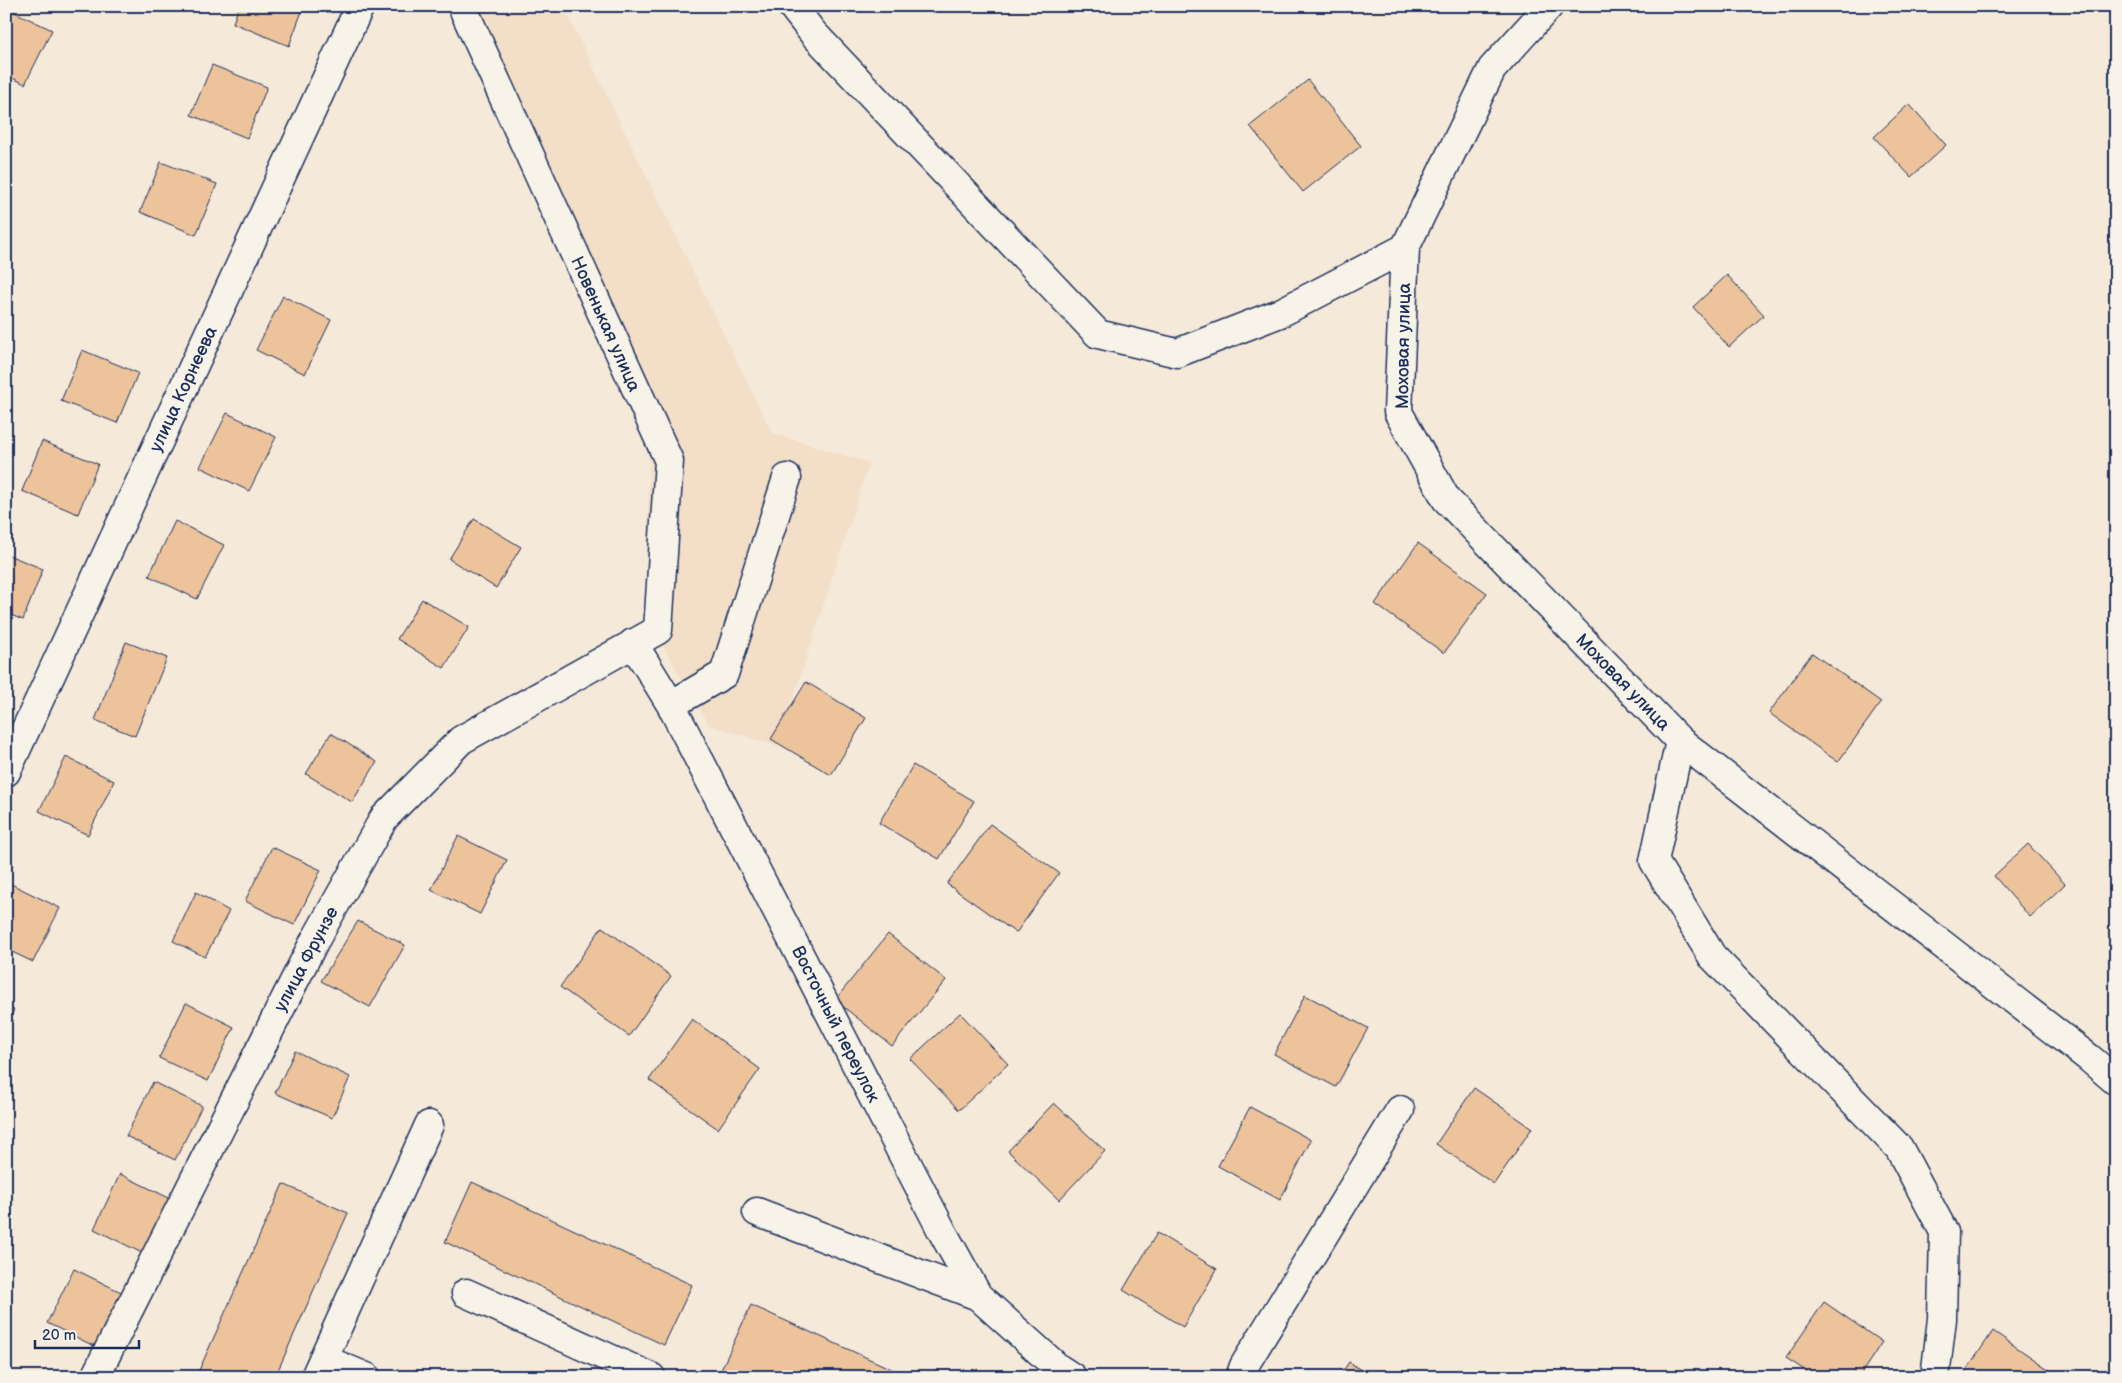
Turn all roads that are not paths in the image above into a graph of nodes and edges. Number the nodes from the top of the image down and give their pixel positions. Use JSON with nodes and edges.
{"nodes":[{"id":1,"x":360,"y":6,"type":"edge"},
{"id":2,"x":462,"y":6,"type":"edge"},
{"id":3,"x":792,"y":6,"type":"edge"},
{"id":4,"x":1549,"y":6,"type":"edge"},
{"id":5,"x":1405,"y":248,"type":"junction"},
{"id":6,"x":787,"y":478,"type":"dead end"},
{"id":7,"x":634,"y":644,"type":"junction"},
{"id":8,"x":671,"y":705,"type":"junction"},
{"id":9,"x":1680,"y":741,"type":"junction"},
{"id":10,"x":6,"y":772,"type":"edge"},
{"id":11,"x":2116,"y":1081,"type":"edge"},
{"id":12,"x":1400,"y":1110,"type":"dead end"},
{"id":13,"x":429,"y":1125,"type":"dead end"},
{"id":14,"x":757,"y":1212,"type":"dead end"},
{"id":15,"x":466,"y":1293,"type":"dead end"},
{"id":16,"x":978,"y":1296,"type":"junction"},
{"id":17,"x":319,"y":1368,"type":"edge"},
{"id":18,"x":1061,"y":1374,"type":"edge"},
{"id":19,"x":644,"y":1375,"type":"edge"},
{"id":20,"x":95,"y":1377,"type":"edge"},
{"id":21,"x":366,"y":1377,"type":"edge"},
{"id":22,"x":1240,"y":1377,"type":"edge"},
{"id":23,"x":1935,"y":1377,"type":"edge"}],
"edges":[{"from":1,"to":10,"type":"street","name":"улица Корнеева"},
{"from":2,"to":7,"type":"street","name":"Новенькая улица"},
{"from":3,"to":5,"type":"street"},
{"from":4,"to":5,"type":"street","name":"Моховая улица"},
{"from":5,"to":9,"type":"street","name":"Моховая улица"},
{"from":6,"to":8,"type":"street"},
{"from":7,"to":8,"type":"street","name":"Восточный переулок"},
{"from":7,"to":20,"type":"street","name":"улица Фрунзе"},
{"from":8,"to":16,"type":"street","name":"Восточный переулок"},
{"from":9,"to":11,"type":"street","name":"Моховая улица"},
{"from":9,"to":23,"type":"street"},
{"from":12,"to":22,"type":"street"},
{"from":13,"to":17,"type":"street"},
{"from":14,"to":16,"type":"street"},
{"from":15,"to":19,"type":"street"},
{"from":16,"to":18,"type":"street","name":"Восточный переулок"},
{"from":17,"to":21,"type":"street"}]}
